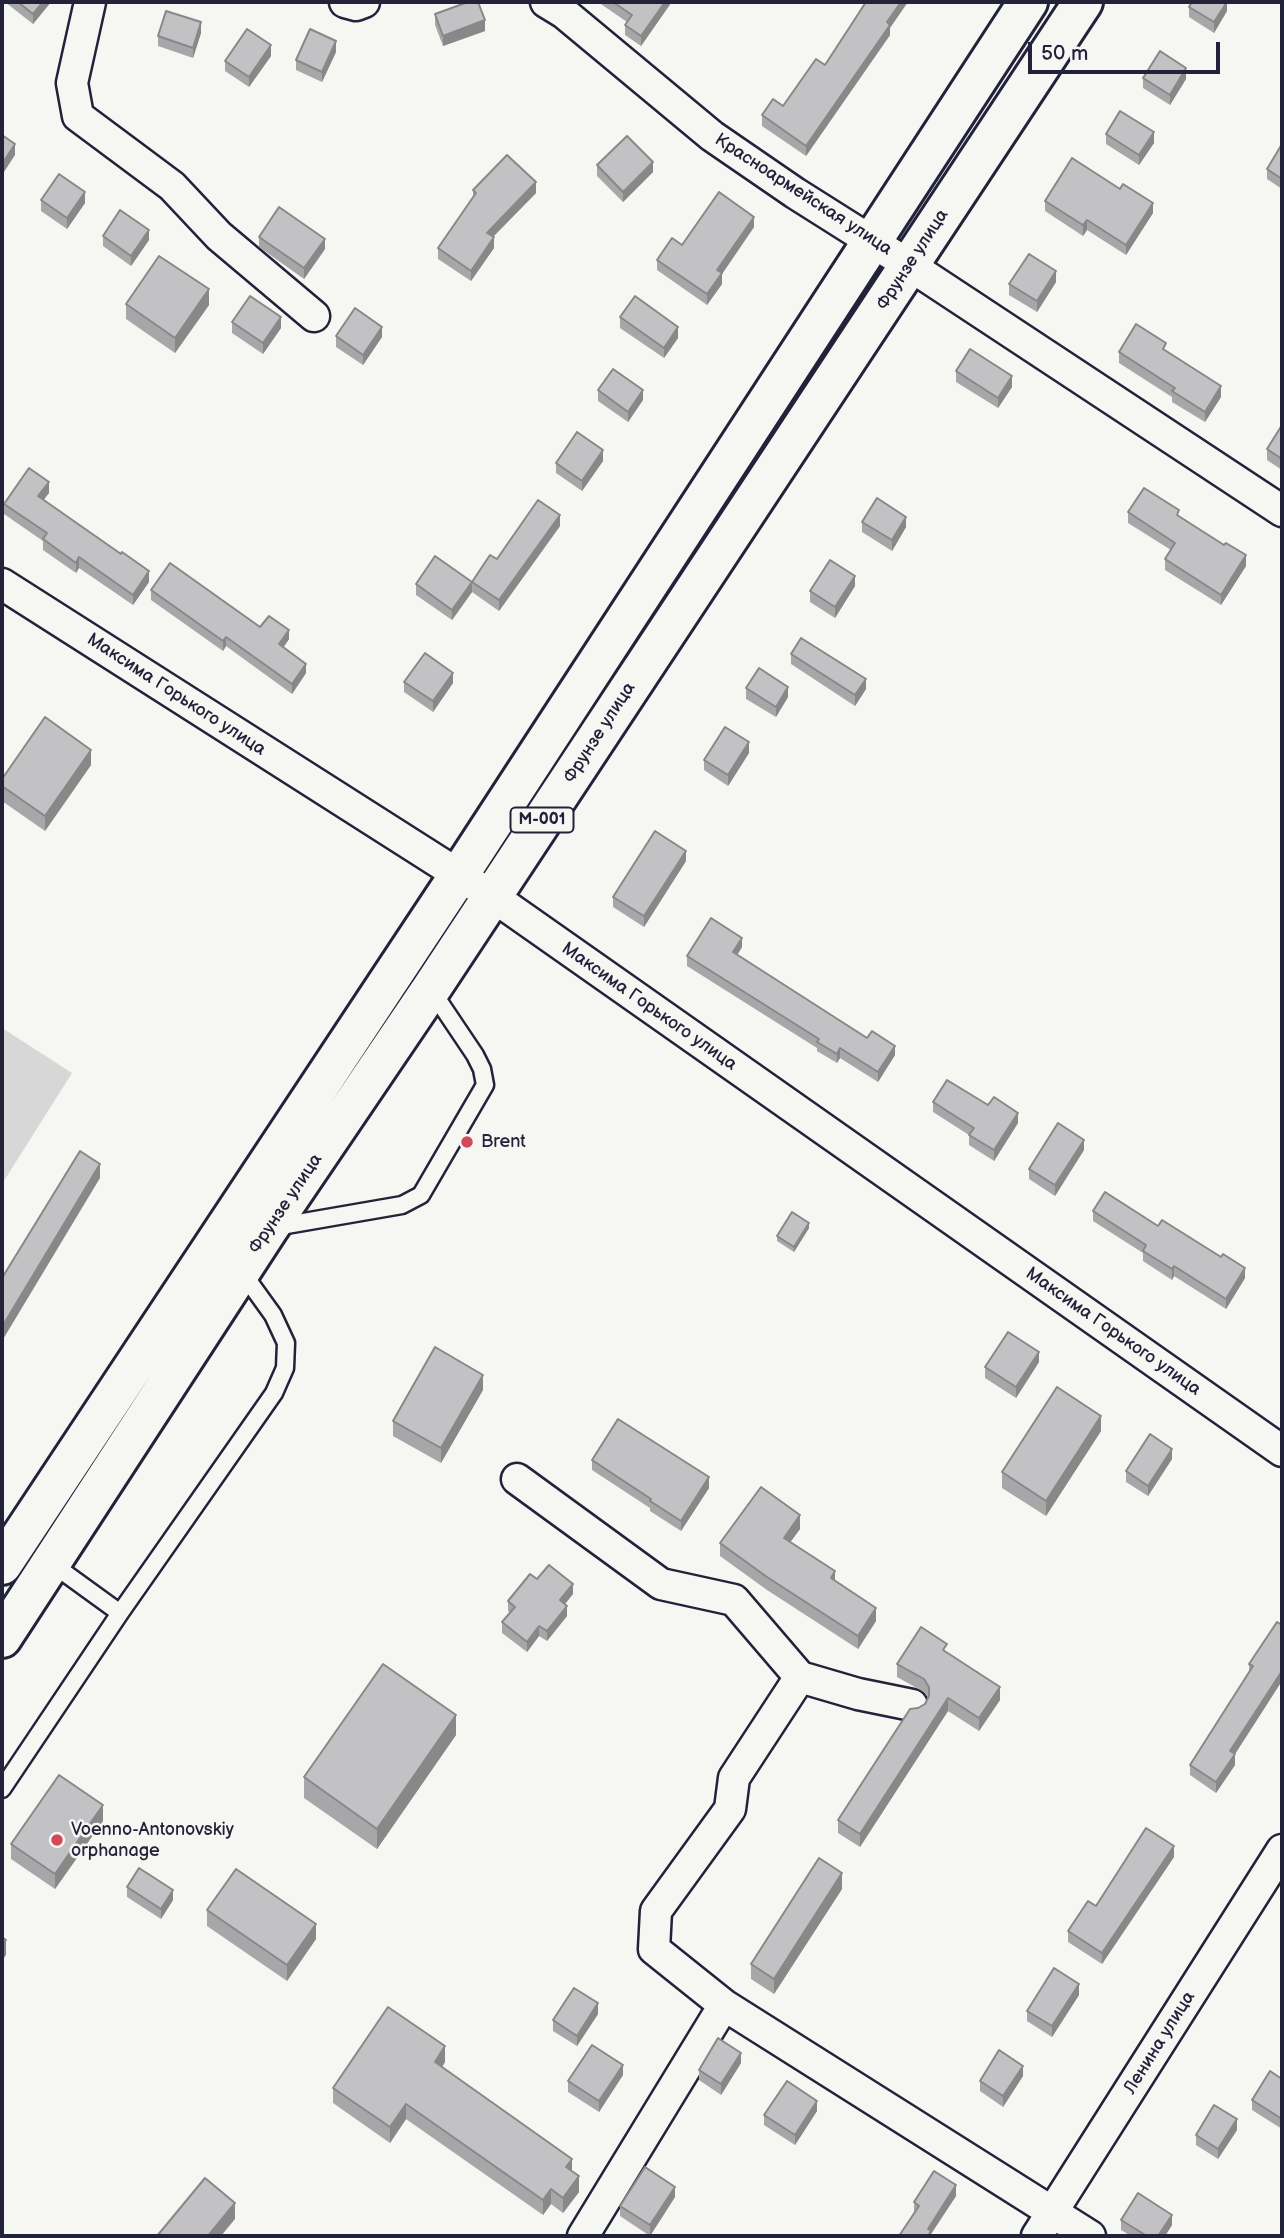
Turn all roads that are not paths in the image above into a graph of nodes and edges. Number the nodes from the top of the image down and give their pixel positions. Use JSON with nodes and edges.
{"nodes":[{"id":1,"x":90,"y":2,"type":"edge"},
{"id":2,"x":345,"y":2,"type":"edge"},
{"id":3,"x":364,"y":2,"type":"edge"},
{"id":4,"x":546,"y":2,"type":"edge"},
{"id":5,"x":1028,"y":2,"type":"edge"},
{"id":6,"x":1083,"y":2,"type":"edge"},
{"id":7,"x":872,"y":241,"type":"junction"},
{"id":8,"x":909,"y":265,"type":"junction"},
{"id":9,"x":314,"y":316,"type":"dead end"},
{"id":10,"x":1282,"y":511,"type":"edge"},
{"id":11,"x":2,"y":584,"type":"edge"},
{"id":12,"x":459,"y":875,"type":"junction"},
{"id":13,"x":492,"y":896,"type":"junction"},
{"id":14,"x":431,"y":989,"type":"junction"},
{"id":15,"x":269,"y":1228,"type":"junction"},
{"id":16,"x":242,"y":1271,"type":"junction"},
{"id":17,"x":1282,"y":1451,"type":"edge"},
{"id":18,"x":517,"y":1479,"type":"dead end"},
{"id":19,"x":7,"y":1544,"type":"edge"},
{"id":20,"x":50,"y":1563,"type":"junction"},
{"id":21,"x":120,"y":1613,"type":"junction"},
{"id":22,"x":2,"y":1639,"type":"edge"},
{"id":23,"x":800,"y":1677,"type":"junction"},
{"id":24,"x":912,"y":1705,"type":"dead end"},
{"id":25,"x":2,"y":1789,"type":"edge"},
{"id":26,"x":1282,"y":1850,"type":"edge"},
{"id":27,"x":724,"y":2005,"type":"junction"},
{"id":28,"x":1045,"y":2224,"type":"edge"},
{"id":29,"x":583,"y":2236,"type":"edge"},
{"id":30,"x":1090,"y":2236,"type":"edge"}],
"edges":[{"from":1,"to":9,"type":"street"},
{"from":2,"to":3,"type":"street"},
{"from":4,"to":7,"type":"street","name":"Красноармейская улица"},
{"from":5,"to":7,"type":"main road","number":"M-001"},
{"from":6,"to":8,"type":"main road","name":"Фрунзе улица","number":"M-001"},
{"from":7,"to":8,"type":"street","name":"Красноармейская улица"},
{"from":7,"to":12,"type":"main road","number":"M-001"},
{"from":8,"to":10,"type":"street","name":"Красноармейская улица"},
{"from":8,"to":13,"type":"main road","name":"Фрунзе улица","number":"M-001"},
{"from":11,"to":12,"type":"street","name":"Максима Горького улица"},
{"from":12,"to":13,"type":"street","name":"Максима Горького улица"},
{"from":12,"to":19,"type":"main road","number":"M-001"},
{"from":13,"to":14,"type":"main road","name":"Фрунзе улица","number":"M-001"},
{"from":13,"to":17,"type":"street","name":"Максима Горького улица"},
{"from":14,"to":15,"type":"main road","name":"Фрунзе улица","number":"M-001"},
{"from":14,"to":15,"type":"lane"},
{"from":15,"to":16,"type":"main road","name":"Фрунзе улица","number":"M-001"},
{"from":16,"to":20,"type":"main road","name":"Фрунзе улица","number":"M-001"},
{"from":16,"to":21,"type":"lane"},
{"from":18,"to":23,"type":"street"},
{"from":19,"to":20,"type":"street"},
{"from":20,"to":21,"type":"lane"},
{"from":20,"to":22,"type":"main road","name":"Фрунзе улица","number":"M-001"},
{"from":21,"to":25,"type":"lane"},
{"from":23,"to":24,"type":"street"},
{"from":23,"to":27,"type":"street"},
{"from":26,"to":28,"type":"street","name":"Ленина улица"},
{"from":27,"to":28,"type":"street"},
{"from":27,"to":29,"type":"street"},
{"from":28,"to":30,"type":"street"}]}
